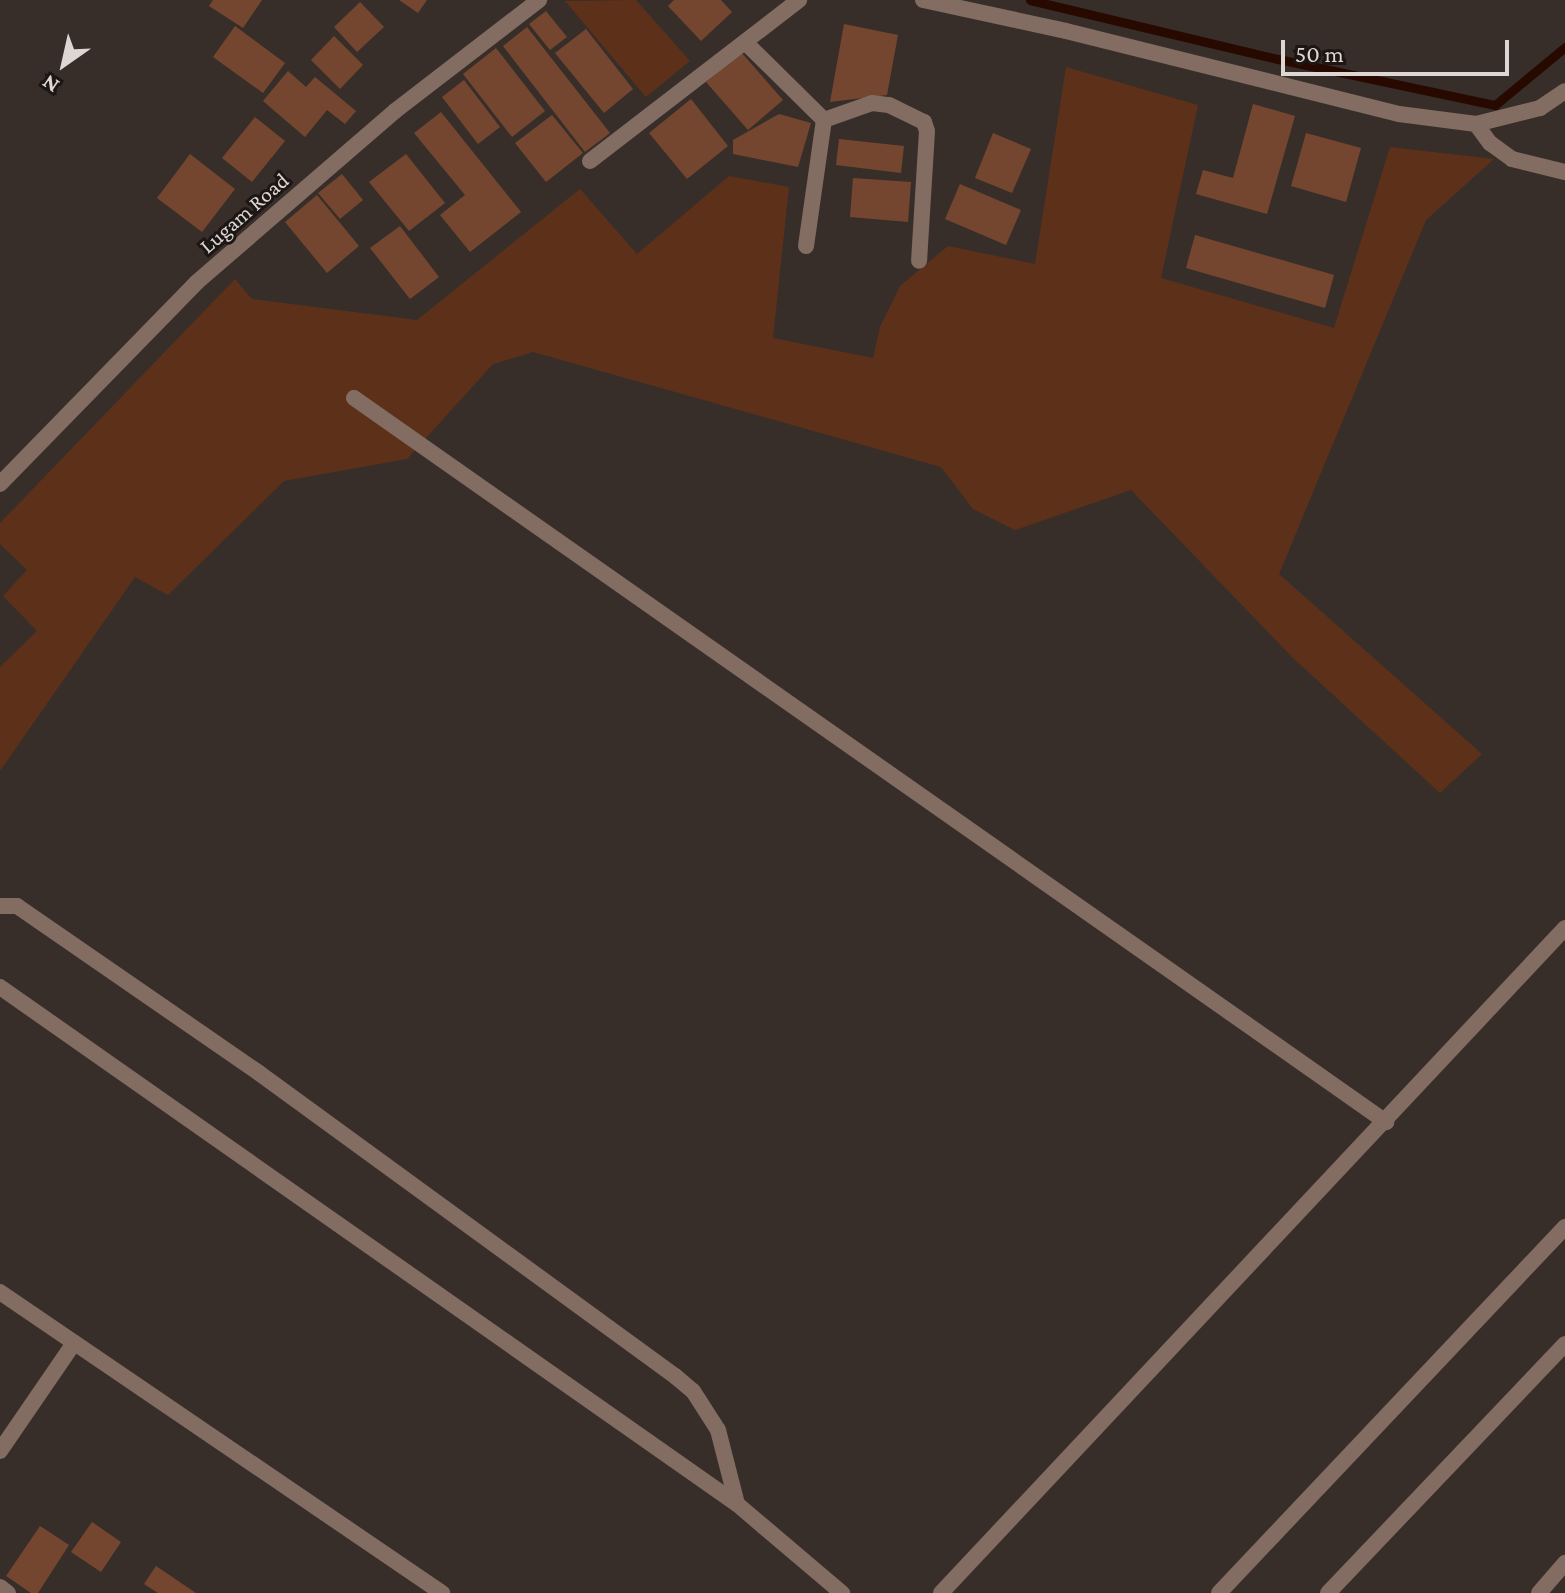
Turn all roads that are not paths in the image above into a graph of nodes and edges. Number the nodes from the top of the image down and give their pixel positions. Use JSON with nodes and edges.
{"nodes":[{"id":1,"x":539,"y":0,"type":"edge"},
{"id":2,"x":799,"y":0,"type":"edge"},
{"id":3,"x":923,"y":0,"type":"edge"},
{"id":4,"x":745,"y":42,"type":"junction"},
{"id":5,"x":1565,"y":91,"type":"edge"},
{"id":6,"x":824,"y":120,"type":"junction"},
{"id":7,"x":1476,"y":124,"type":"junction"},
{"id":8,"x":590,"y":161,"type":"dead end"},
{"id":9,"x":1565,"y":172,"type":"edge"},
{"id":10,"x":806,"y":246,"type":"dead end"},
{"id":11,"x":919,"y":261,"type":"dead end"},
{"id":12,"x":354,"y":398,"type":"dead end"},
{"id":13,"x":0,"y":484,"type":"edge"},
{"id":14,"x":0,"y":906,"type":"edge"},
{"id":15,"x":1565,"y":928,"type":"edge"},
{"id":16,"x":0,"y":987,"type":"edge"},
{"id":17,"x":1386,"y":1122,"type":"junction"},
{"id":18,"x":1565,"y":1227,"type":"edge"},
{"id":19,"x":0,"y":1292,"type":"edge"},
{"id":20,"x":74,"y":1343,"type":"junction"},
{"id":21,"x":1565,"y":1344,"type":"edge"},
{"id":22,"x":0,"y":1451,"type":"edge"},
{"id":23,"x":737,"y":1504,"type":"junction"},
{"id":24,"x":1565,"y":1563,"type":"edge"},
{"id":25,"x":0,"y":1587,"type":"edge"},
{"id":26,"x":8,"y":1593,"type":"edge"},
{"id":27,"x":442,"y":1593,"type":"edge"},
{"id":28,"x":842,"y":1593,"type":"edge"},
{"id":29,"x":941,"y":1593,"type":"edge"},
{"id":30,"x":1219,"y":1593,"type":"edge"},
{"id":31,"x":1328,"y":1593,"type":"edge"},
{"id":32,"x":1539,"y":1593,"type":"edge"}],
"edges":[{"from":1,"to":13,"type":"street","name":"Lugam Road"},
{"from":2,"to":4,"type":"street"},
{"from":3,"to":7,"type":"street"},
{"from":4,"to":6,"type":"street"},
{"from":4,"to":8,"type":"street"},
{"from":5,"to":7,"type":"street"},
{"from":6,"to":10,"type":"street"},
{"from":6,"to":11,"type":"street"},
{"from":7,"to":9,"type":"street"},
{"from":12,"to":17,"type":"street"},
{"from":14,"to":23,"type":"street"},
{"from":15,"to":17,"type":"street"},
{"from":16,"to":23,"type":"street"},
{"from":17,"to":29,"type":"street"},
{"from":18,"to":30,"type":"street"},
{"from":19,"to":20,"type":"street"},
{"from":20,"to":22,"type":"street"},
{"from":20,"to":27,"type":"street"},
{"from":21,"to":31,"type":"street"},
{"from":23,"to":28,"type":"street"},
{"from":24,"to":32,"type":"street"},
{"from":25,"to":26,"type":"street"}]}
